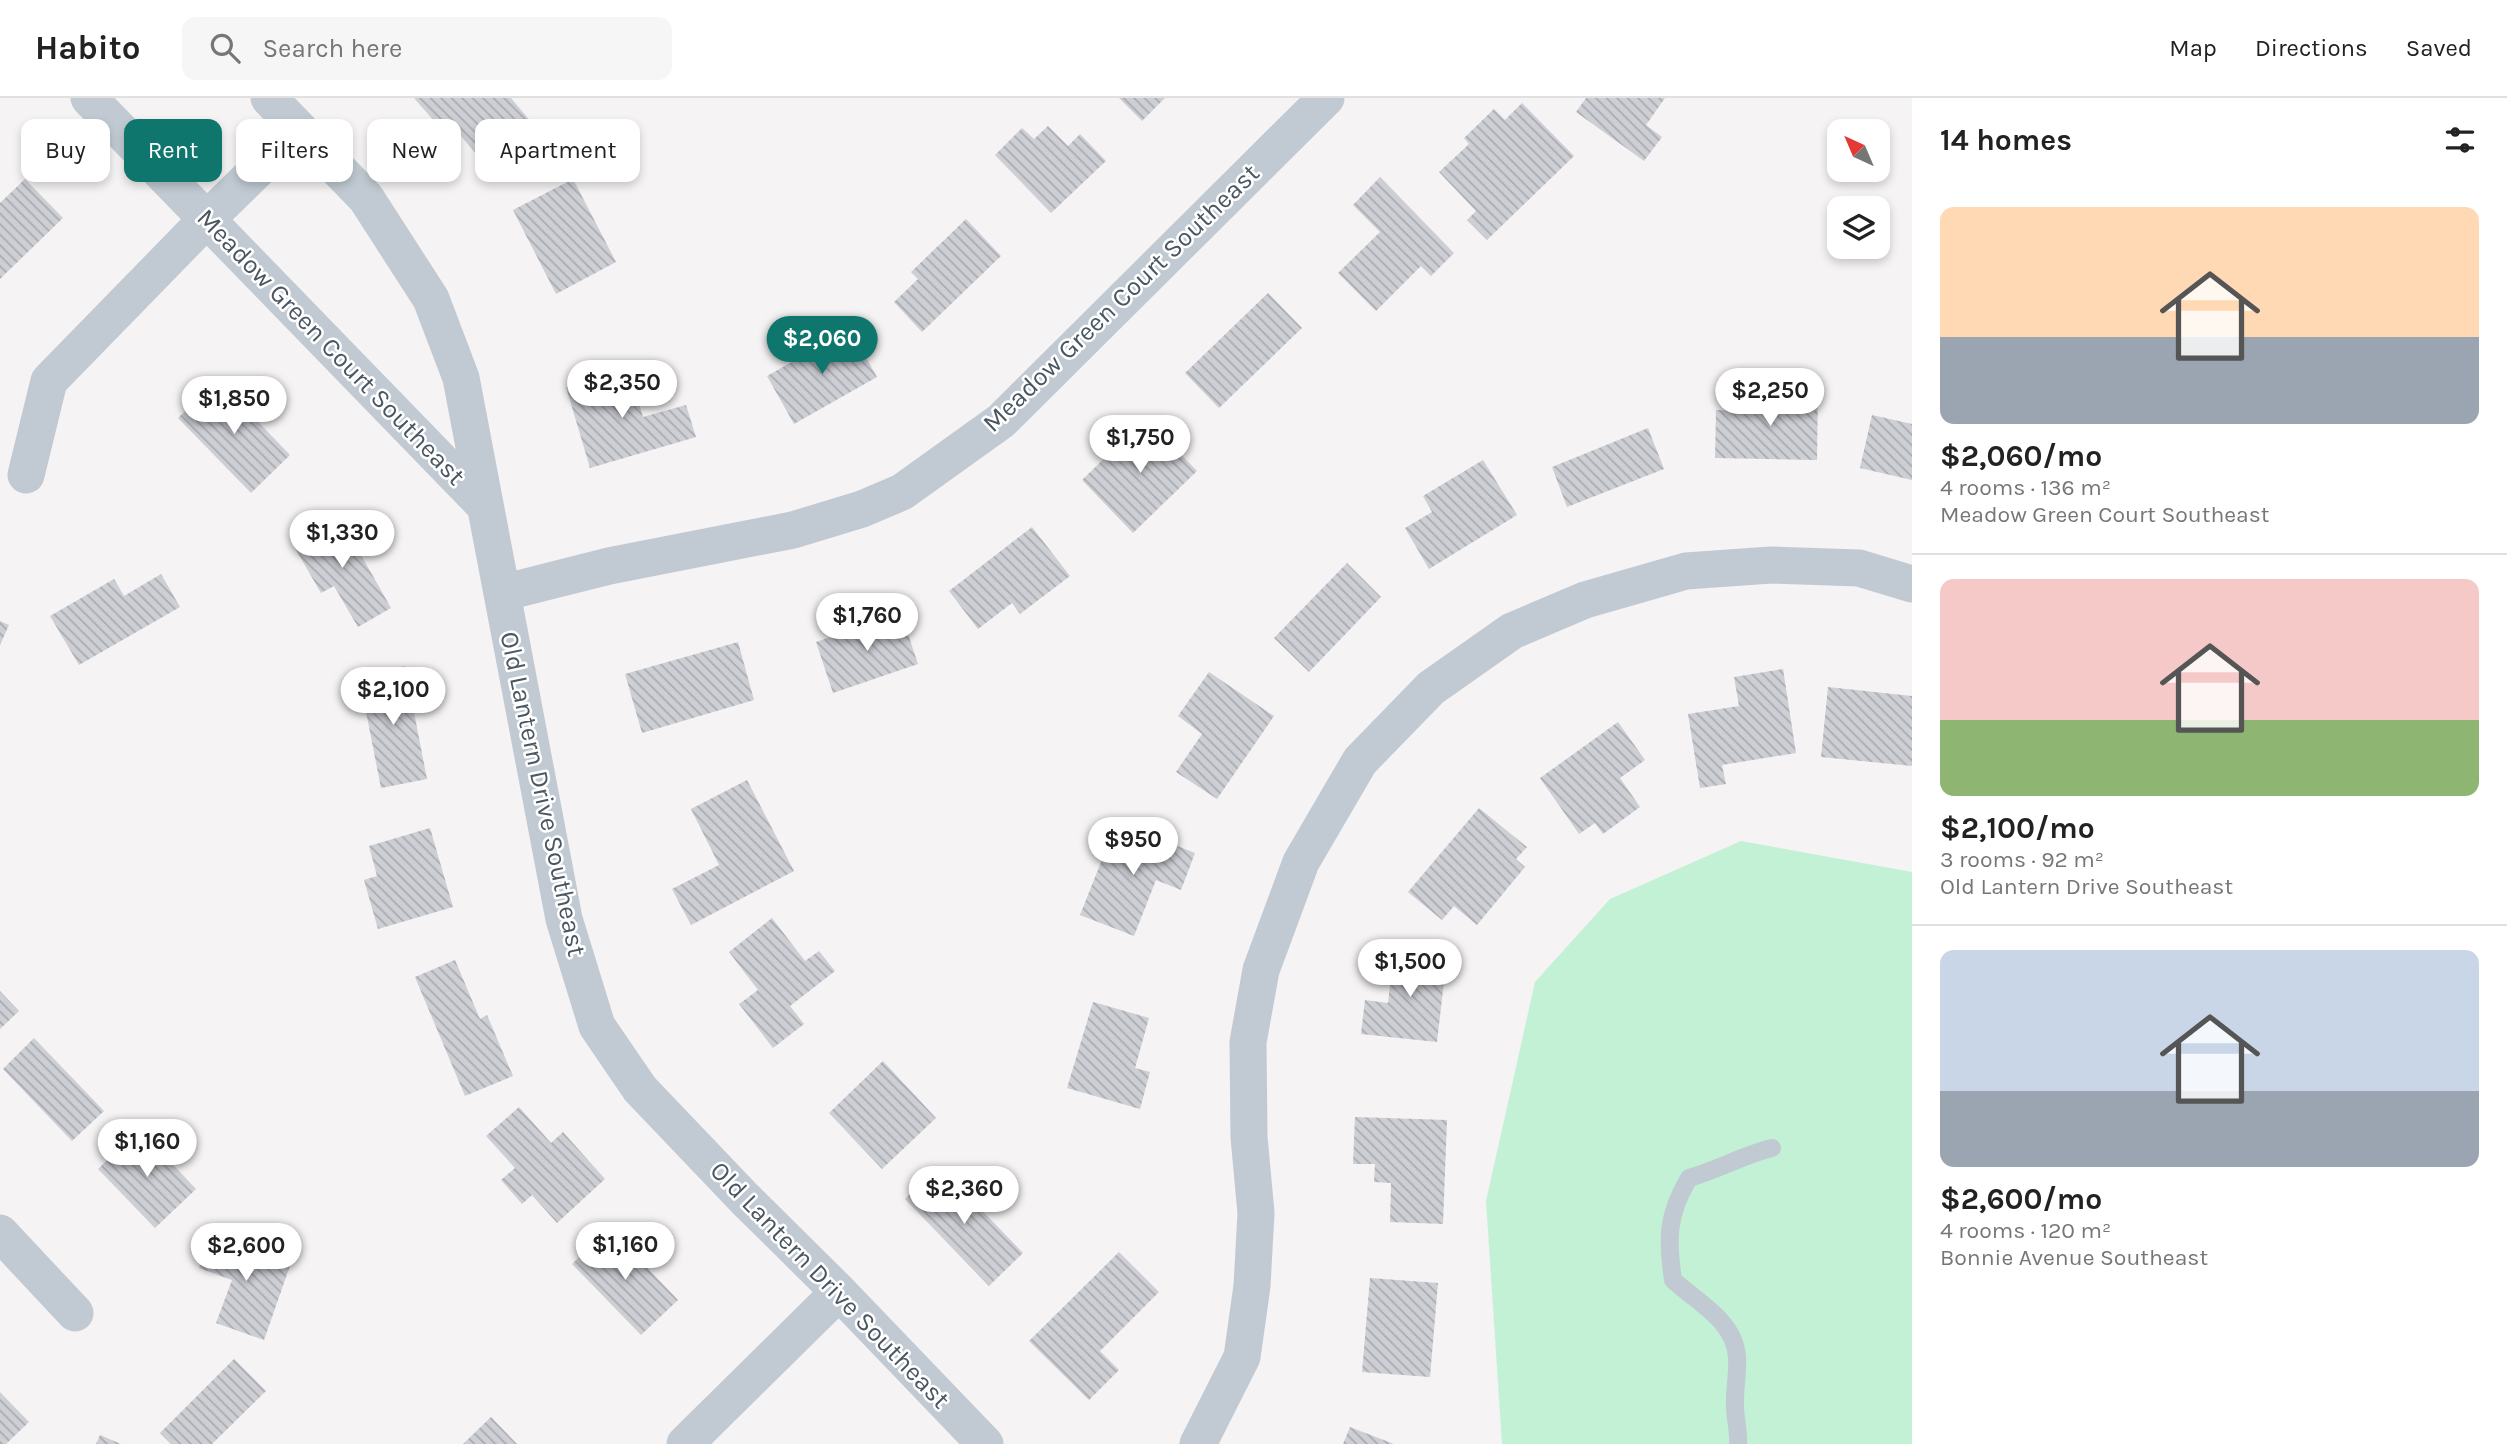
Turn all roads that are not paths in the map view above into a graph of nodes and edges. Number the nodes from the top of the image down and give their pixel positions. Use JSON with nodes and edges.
{"nodes":[{"id":1,"x":89,"y":98,"type":"edge"},
{"id":2,"x":269,"y":98,"type":"edge"},
{"id":3,"x":1326,"y":98,"type":"edge"},
{"id":4,"x":289,"y":119,"type":"edge"},
{"id":5,"x":245,"y":182,"type":"edge"},
{"id":6,"x":350,"y":182,"type":"edge"},
{"id":7,"x":207,"y":219,"type":"junction"},
{"id":8,"x":26,"y":475,"type":"dead end"},
{"id":9,"x":485,"y":506,"type":"junction"},
{"id":10,"x":1912,"y":584,"type":"edge"},
{"id":11,"x":502,"y":593,"type":"junction"},
{"id":12,"x":1772,"y":1148,"type":"dead end"},
{"id":13,"x":0,"y":1233,"type":"edge"},
{"id":14,"x":839,"y":1292,"type":"junction"},
{"id":15,"x":75,"y":1312,"type":"dead end"},
{"id":16,"x":685,"y":1444,"type":"edge"},
{"id":17,"x":985,"y":1444,"type":"edge"},
{"id":18,"x":1198,"y":1444,"type":"edge"},
{"id":19,"x":1738,"y":1444,"type":"edge"}],
"edges":[{"from":1,"to":7,"type":"street","name":"Meadow Green Court Southeast"},
{"from":2,"to":4,"type":"street","name":"Old Lantern Drive Southeast"},
{"from":3,"to":11,"type":"street","name":"Meadow Green Court Southeast"},
{"from":5,"to":7,"type":"street"},
{"from":6,"to":9,"type":"street","name":"Old Lantern Drive Southeast"},
{"from":7,"to":8,"type":"street"},
{"from":7,"to":9,"type":"street","name":"Meadow Green Court Southeast"},
{"from":9,"to":11,"type":"street","name":"Old Lantern Drive Southeast"},
{"from":10,"to":18,"type":"street"},
{"from":11,"to":14,"type":"street","name":"Old Lantern Drive Southeast"},
{"from":12,"to":19,"type":"lane"},
{"from":13,"to":15,"type":"street"},
{"from":14,"to":16,"type":"street"},
{"from":14,"to":17,"type":"street","name":"Old Lantern Drive Southeast"}]}
